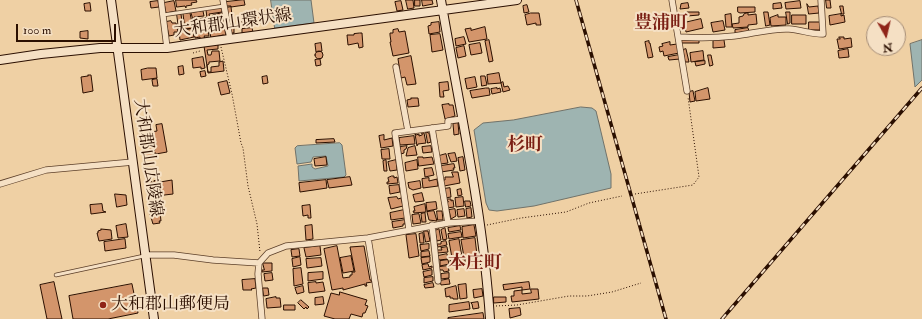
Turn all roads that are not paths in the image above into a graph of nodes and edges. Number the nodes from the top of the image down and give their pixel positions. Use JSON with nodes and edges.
{"nodes":[{"id":1,"x":111,"y":0,"type":"edge"},
{"id":2,"x":161,"y":0,"type":"edge"},
{"id":3,"x":442,"y":0,"type":"edge"},
{"id":4,"x":517,"y":0,"type":"edge"},
{"id":5,"x":672,"y":0,"type":"edge"},
{"id":6,"x":821,"y":0,"type":"edge"},
{"id":7,"x":223,"y":3,"type":"edge"},
{"id":8,"x":443,"y":11,"type":"junction"},
{"id":9,"x":163,"y":15,"type":"junction"},
{"id":10,"x":678,"y":37,"type":"junction"},
{"id":11,"x":230,"y":39,"type":"junction"},
{"id":12,"x":167,"y":48,"type":"junction"},
{"id":13,"x":118,"y":49,"type":"junction"},
{"id":14,"x":0,"y":60,"type":"edge"},
{"id":15,"x":396,"y":67,"type":"dead end"},
{"id":16,"x":686,"y":90,"type":"road end"},
{"id":17,"x":462,"y":119,"type":"junction"},
{"id":18,"x":432,"y":128,"type":"junction"},
{"id":19,"x":408,"y":131,"type":"junction"},
{"id":20,"x":133,"y":162,"type":"junction"},
{"id":21,"x":0,"y":184,"type":"edge"},
{"id":22,"x":448,"y":223,"type":"junction"},
{"id":23,"x":480,"y":223,"type":"junction"},
{"id":24,"x":432,"y":225,"type":"junction"},
{"id":25,"x":409,"y":229,"type":"junction"},
{"id":26,"x":368,"y":238,"type":"junction"},
{"id":27,"x":145,"y":255,"type":"junction"},
{"id":28,"x":260,"y":261,"type":"junction"},
{"id":29,"x":56,"y":275,"type":"dead end"},
{"id":30,"x":438,"y":281,"type":"dead end"},
{"id":31,"x":154,"y":319,"type":"edge"},
{"id":32,"x":262,"y":319,"type":"edge"},
{"id":33,"x":380,"y":319,"type":"edge"},
{"id":34,"x":490,"y":319,"type":"edge"}],
"edges":[{"from":1,"to":13,"type":"main road","name":"大和郡山広陵線"},
{"from":2,"to":9,"type":"street"},
{"from":3,"to":8,"type":"main road"},
{"from":4,"to":8,"type":"main road","name":"大和郡山環状線"},
{"from":5,"to":10,"type":"street"},
{"from":6,"to":10,"type":"street"},
{"from":7,"to":9,"type":"lane"},
{"from":7,"to":11,"type":"street"},
{"from":8,"to":11,"type":"main road","name":"大和郡山環状線"},
{"from":8,"to":17,"type":"main road"},
{"from":9,"to":12,"type":"street"},
{"from":10,"to":16,"type":"street"},
{"from":11,"to":12,"type":"main road","name":"大和郡山環状線"},
{"from":12,"to":13,"type":"main road","name":"大和郡山環状線"},
{"from":13,"to":14,"type":"main road","name":"大和郡山環状線"},
{"from":13,"to":20,"type":"main road","name":"大和郡山広陵線"},
{"from":15,"to":19,"type":"street"},
{"from":17,"to":18,"type":"street"},
{"from":17,"to":23,"type":"main road"},
{"from":18,"to":19,"type":"street"},
{"from":18,"to":22,"type":"street"},
{"from":19,"to":25,"type":"street"},
{"from":20,"to":21,"type":"street"},
{"from":20,"to":27,"type":"main road","name":"大和郡山広陵線"},
{"from":22,"to":23,"type":"street"},
{"from":22,"to":24,"type":"street"},
{"from":23,"to":34,"type":"main road"},
{"from":24,"to":25,"type":"street"},
{"from":24,"to":30,"type":"street"},
{"from":25,"to":26,"type":"street"},
{"from":26,"to":28,"type":"street"},
{"from":26,"to":33,"type":"street"},
{"from":27,"to":28,"type":"street"},
{"from":27,"to":29,"type":"lane"},
{"from":27,"to":31,"type":"main road","name":"大和郡山広陵線"},
{"from":28,"to":32,"type":"street"}]}
